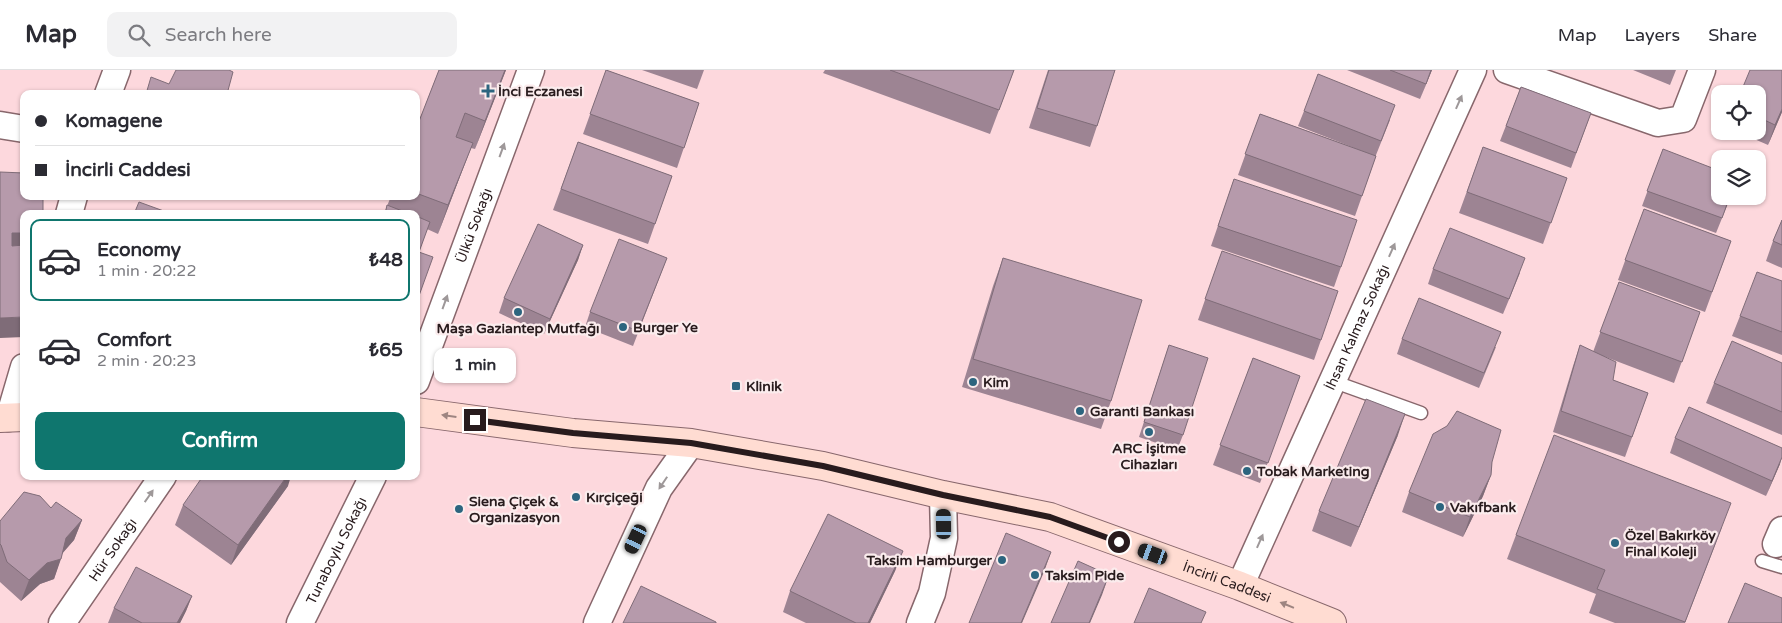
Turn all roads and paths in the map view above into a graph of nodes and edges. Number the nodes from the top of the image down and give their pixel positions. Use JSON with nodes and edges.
{"nodes":[{"id":1,"x":117,"y":70,"type":"edge"},
{"id":2,"x":531,"y":70,"type":"edge"},
{"id":3,"x":1473,"y":70,"type":"edge"},
{"id":4,"x":1507,"y":70,"type":"edge"},
{"id":5,"x":1702,"y":70,"type":"edge"},
{"id":6,"x":110,"y":90,"type":"edge"},
{"id":7,"x":0,"y":125,"type":"edge"},
{"id":8,"x":20,"y":128,"type":"edge"},
{"id":9,"x":420,"y":370,"type":"edge"},
{"id":10,"x":1332,"y":381,"type":"junction"},
{"id":11,"x":20,"y":383,"type":"edge"},
{"id":12,"x":420,"y":413,"type":"edge"},
{"id":13,"x":1421,"y":413,"type":"dead end"},
{"id":14,"x":11,"y":418,"type":"edge"},
{"id":15,"x":691,"y":443,"type":"junction"},
{"id":16,"x":160,"y":480,"type":"edge"},
{"id":17,"x":371,"y":480,"type":"edge"},
{"id":18,"x":943,"y":495,"type":"junction"},
{"id":19,"x":1240,"y":586,"type":"junction"},
{"id":20,"x":62,"y":623,"type":"edge"},
{"id":21,"x":300,"y":623,"type":"edge"},
{"id":22,"x":597,"y":623,"type":"edge"},
{"id":23,"x":920,"y":623,"type":"edge"},
{"id":24,"x":1332,"y":623,"type":"edge"}],
"edges":[{"from":1,"to":6,"type":"street"},
{"from":9,"to":2,"type":"street","name":"Ülkü Sokağı","one_way":true},
{"from":10,"to":3,"type":"street","name":"İhsan Kalmaz Sokağı","one_way":true},
{"from":4,"to":5,"type":"street"},
{"from":7,"to":8,"type":"street"},
{"from":10,"to":13,"type":"lane"},
{"from":19,"to":10,"type":"street","name":"İhsan Kalmaz Sokağı","one_way":true},
{"from":11,"to":14,"type":"street"},
{"from":15,"to":12,"type":"main road","name":"İncirli Caddesi","one_way":true},
{"from":15,"to":18,"type":"main road","name":"İncirli Caddesi"},
{"from":15,"to":22,"type":"street","one_way":true},
{"from":20,"to":16,"type":"street","name":"Hür Sokağı","one_way":true},
{"from":17,"to":21,"type":"street","name":"Tunaboylu Sokağı"},
{"from":18,"to":19,"type":"main road","name":"İncirli Caddesi"},
{"from":18,"to":23,"type":"street"},
{"from":24,"to":19,"type":"main road","name":"İncirli Caddesi","one_way":true}]}
